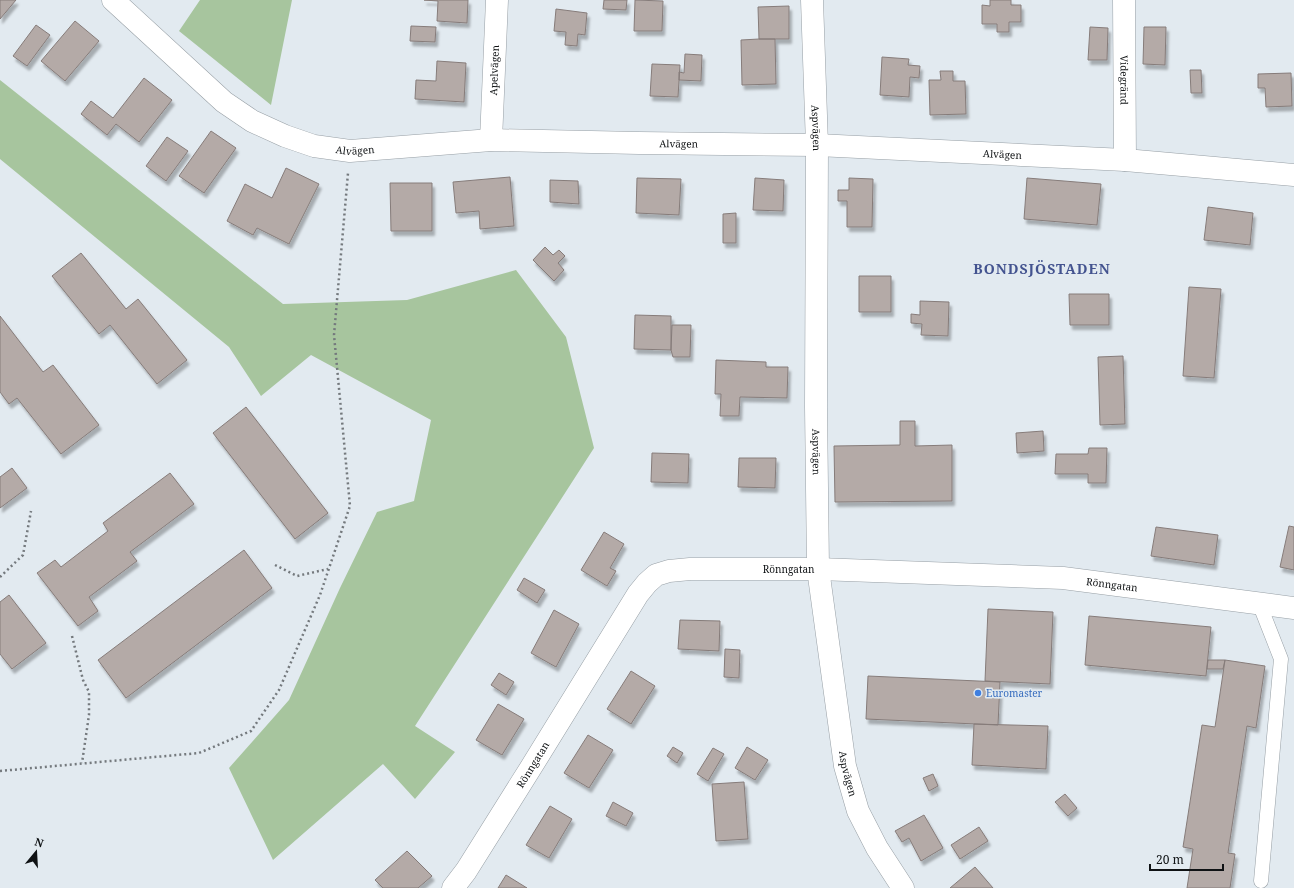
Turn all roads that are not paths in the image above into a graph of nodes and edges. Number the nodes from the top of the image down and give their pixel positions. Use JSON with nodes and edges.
{"nodes":[{"id":1,"x":113,"y":0,"type":"edge"},
{"id":2,"x":497,"y":0,"type":"edge"},
{"id":3,"x":812,"y":0,"type":"edge"},
{"id":4,"x":1124,"y":0,"type":"edge"},
{"id":5,"x":491,"y":140,"type":"junction"},
{"id":6,"x":817,"y":145,"type":"junction"},
{"id":7,"x":1125,"y":160,"type":"junction"},
{"id":8,"x":1294,"y":175,"type":"edge"},
{"id":9,"x":818,"y":569,"type":"junction"},
{"id":10,"x":1259,"y":603,"type":"junction"},
{"id":11,"x":1294,"y":608,"type":"edge"},
{"id":12,"x":1260,"y":881,"type":"dead end"},
{"id":13,"x":453,"y":888,"type":"edge"},
{"id":14,"x":903,"y":888,"type":"edge"}],
"edges":[{"from":1,"to":5,"type":"street","name":"Alvägen"},
{"from":2,"to":5,"type":"street","name":"Apelvägen"},
{"from":3,"to":6,"type":"street","name":"Aspvägen"},
{"from":4,"to":7,"type":"street","name":"Videgränd"},
{"from":5,"to":6,"type":"street","name":"Alvägen"},
{"from":6,"to":7,"type":"street","name":"Alvägen"},
{"from":6,"to":9,"type":"street","name":"Aspvägen"},
{"from":7,"to":8,"type":"street","name":"Alvägen"},
{"from":9,"to":10,"type":"street","name":"Rönngatan"},
{"from":9,"to":13,"type":"street","name":"Rönngatan"},
{"from":9,"to":14,"type":"street","name":"Aspvägen"},
{"from":10,"to":11,"type":"street","name":"Rönngatan"},
{"from":10,"to":12,"type":"lane"}]}
